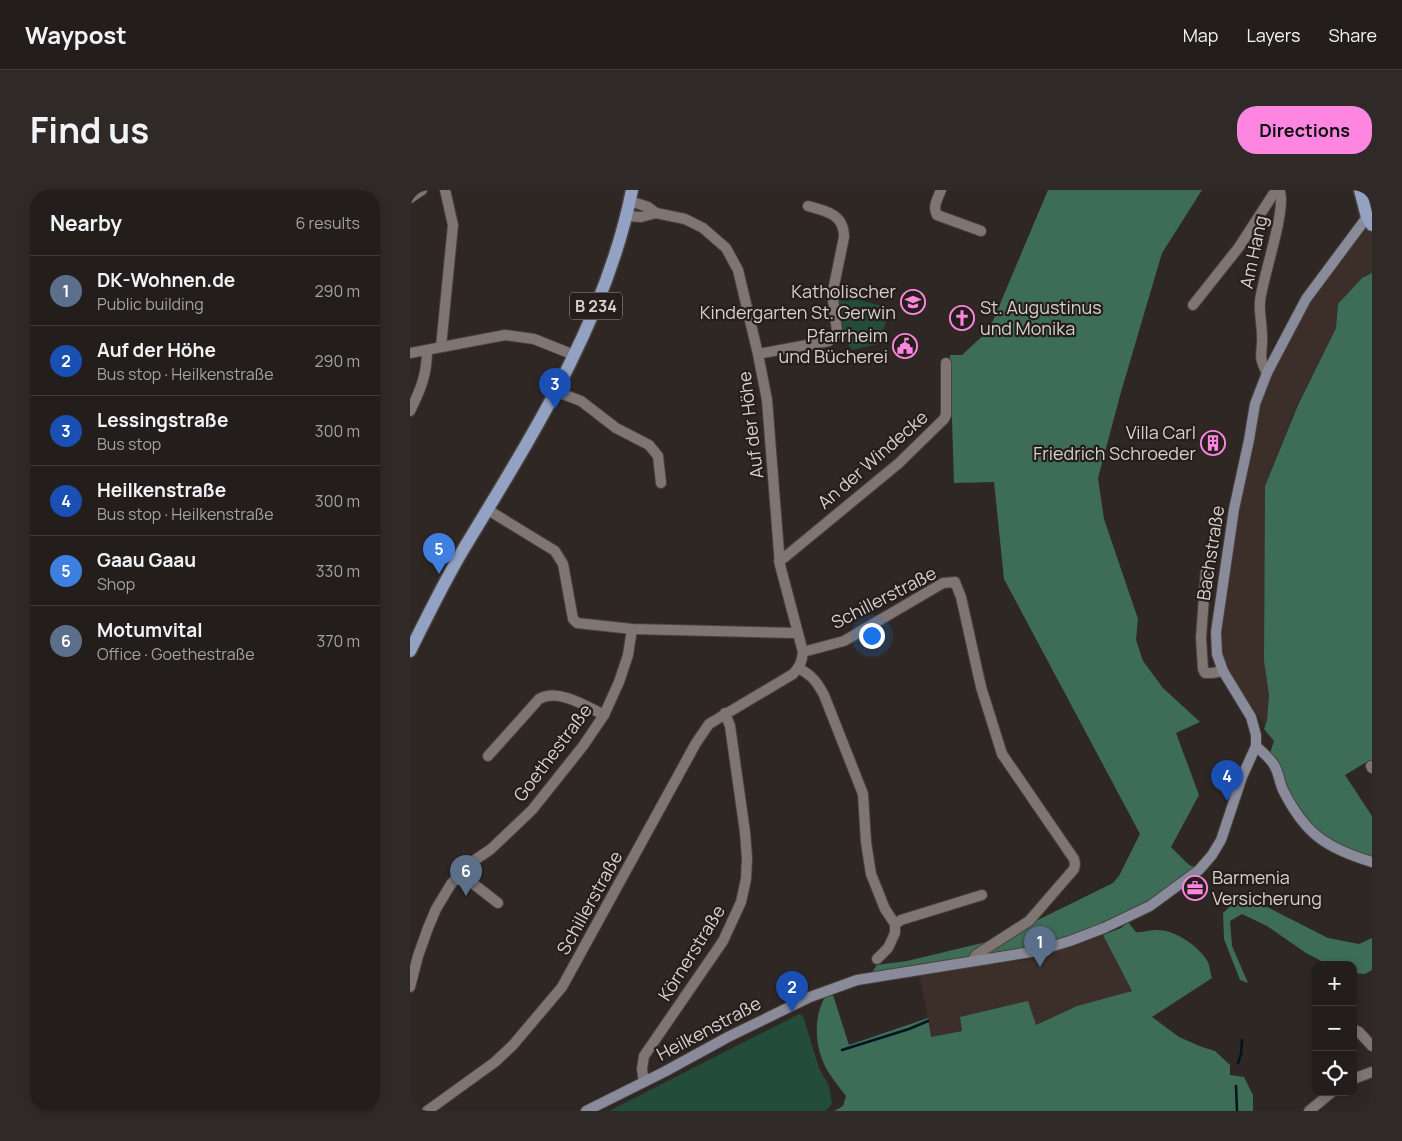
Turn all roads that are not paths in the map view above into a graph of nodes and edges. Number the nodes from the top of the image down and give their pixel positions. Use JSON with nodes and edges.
{"nodes":[{"id":1,"x":422,"y":190,"type":"edge"},
{"id":2,"x":445,"y":190,"type":"edge"},
{"id":3,"x":941,"y":190,"type":"edge"},
{"id":4,"x":1360,"y":190,"type":"edge"},
{"id":5,"x":631,"y":195,"type":"edge"},
{"id":6,"x":410,"y":198,"type":"edge"},
{"id":7,"x":808,"y":206,"type":"dead end"},
{"id":8,"x":656,"y":213,"type":"junction"},
{"id":9,"x":626,"y":216,"type":"junction"},
{"id":10,"x":1370,"y":217,"type":"edge"},
{"id":11,"x":981,"y":231,"type":"dead end"},
{"id":12,"x":1193,"y":305,"type":"dead end"},
{"id":13,"x":441,"y":347,"type":"junction"},
{"id":14,"x":427,"y":350,"type":"junction"},
{"id":15,"x":410,"y":353,"type":"edge"},
{"id":16,"x":758,"y":354,"type":"junction"},
{"id":17,"x":574,"y":355,"type":"junction"},
{"id":18,"x":946,"y":363,"type":"dead end"},
{"id":19,"x":1267,"y":373,"type":"junction"},
{"id":20,"x":556,"y":391,"type":"junction"},
{"id":21,"x":410,"y":411,"type":"edge"},
{"id":22,"x":661,"y":483,"type":"dead end"},
{"id":23,"x":488,"y":510,"type":"junction"},
{"id":24,"x":779,"y":561,"type":"junction"},
{"id":25,"x":1206,"y":569,"type":"dead end"},
{"id":26,"x":632,"y":629,"type":"junction"},
{"id":27,"x":797,"y":633,"type":"junction"},
{"id":28,"x":410,"y":651,"type":"edge"},
{"id":29,"x":804,"y":652,"type":"junction"},
{"id":30,"x":798,"y":668,"type":"junction"},
{"id":31,"x":1223,"y":671,"type":"junction"},
{"id":32,"x":725,"y":714,"type":"junction"},
{"id":33,"x":604,"y":715,"type":"junction"},
{"id":34,"x":1256,"y":746,"type":"junction"},
{"id":35,"x":488,"y":756,"type":"dead end"},
{"id":36,"x":1372,"y":862,"type":"edge"},
{"id":37,"x":462,"y":872,"type":"junction"},
{"id":38,"x":982,"y":895,"type":"dead end"},
{"id":39,"x":498,"y":903,"type":"dead end"},
{"id":40,"x":895,"y":924,"type":"junction"},
{"id":41,"x":877,"y":959,"type":"dead end"},
{"id":42,"x":972,"y":960,"type":"junction"},
{"id":43,"x":410,"y":987,"type":"edge"},
{"id":44,"x":1357,"y":1031,"type":"edge"},
{"id":45,"x":1372,"y":1046,"type":"edge"},
{"id":46,"x":1372,"y":1072,"type":"edge"},
{"id":47,"x":1357,"y":1078,"type":"edge"},
{"id":48,"x":644,"y":1082,"type":"junction"},
{"id":49,"x":1327,"y":1096,"type":"edge"},
{"id":50,"x":427,"y":1111,"type":"edge"},
{"id":51,"x":586,"y":1111,"type":"edge"},
{"id":52,"x":1309,"y":1111,"type":"edge"}],
"edges":[{"from":1,"to":6,"type":"street"},
{"from":2,"to":13,"type":"street"},
{"from":3,"to":11,"type":"street"},
{"from":4,"to":10,"type":"main road"},
{"from":5,"to":8,"type":"street","name":"Auf der Höhe"},
{"from":5,"to":9,"type":"main road","number":"B 234"},
{"from":7,"to":16,"type":"street"},
{"from":8,"to":9,"type":"street","name":"Auf der Höhe"},
{"from":8,"to":16,"type":"street","name":"Auf der Höhe"},
{"from":9,"to":17,"type":"main road","number":"B 234"},
{"from":10,"to":19,"type":"street","name":"Bachstraße"},
{"from":12,"to":19,"type":"street","name":"Am Hang"},
{"from":13,"to":14,"type":"street"},
{"from":13,"to":17,"type":"street"},
{"from":14,"to":15,"type":"street"},
{"from":14,"to":21,"type":"street"},
{"from":16,"to":24,"type":"street","name":"Auf der Höhe"},
{"from":17,"to":20,"type":"main road","number":"B 234"},
{"from":18,"to":24,"type":"street","name":"An der Windecke"},
{"from":19,"to":31,"type":"street","name":"Bachstraße"},
{"from":20,"to":22,"type":"street"},
{"from":20,"to":23,"type":"main road","number":"B 234"},
{"from":23,"to":26,"type":"street"},
{"from":23,"to":28,"type":"main road","number":"B 234"},
{"from":24,"to":27,"type":"street","name":"Auf der Höhe"},
{"from":25,"to":31,"type":"street"},
{"from":26,"to":27,"type":"street"},
{"from":26,"to":33,"type":"street","name":"Goethestraße"},
{"from":27,"to":29,"type":"street","name":"Auf der Höhe"},
{"from":29,"to":30,"type":"street"},
{"from":29,"to":42,"type":"street","name":"Schillerstraße"},
{"from":30,"to":32,"type":"street","name":"Schillerstraße"},
{"from":30,"to":40,"type":"street"},
{"from":31,"to":34,"type":"street","name":"Bachstraße"},
{"from":32,"to":48,"type":"street","name":"Körnerstraße"},
{"from":32,"to":50,"type":"street","name":"Schillerstraße"},
{"from":33,"to":35,"type":"street"},
{"from":33,"to":37,"type":"street","name":"Goethestraße"},
{"from":34,"to":36,"type":"street"},
{"from":34,"to":42,"type":"street","name":"Heilkenstraße"},
{"from":37,"to":39,"type":"street"},
{"from":37,"to":43,"type":"street","name":"Goethestraße"},
{"from":38,"to":40,"type":"street"},
{"from":40,"to":41,"type":"street"},
{"from":42,"to":48,"type":"street","name":"Heilkenstraße"},
{"from":44,"to":45,"type":"street"},
{"from":46,"to":47,"type":"street"},
{"from":48,"to":51,"type":"street","name":"Heilkenstraße"},
{"from":49,"to":52,"type":"street"}]}
